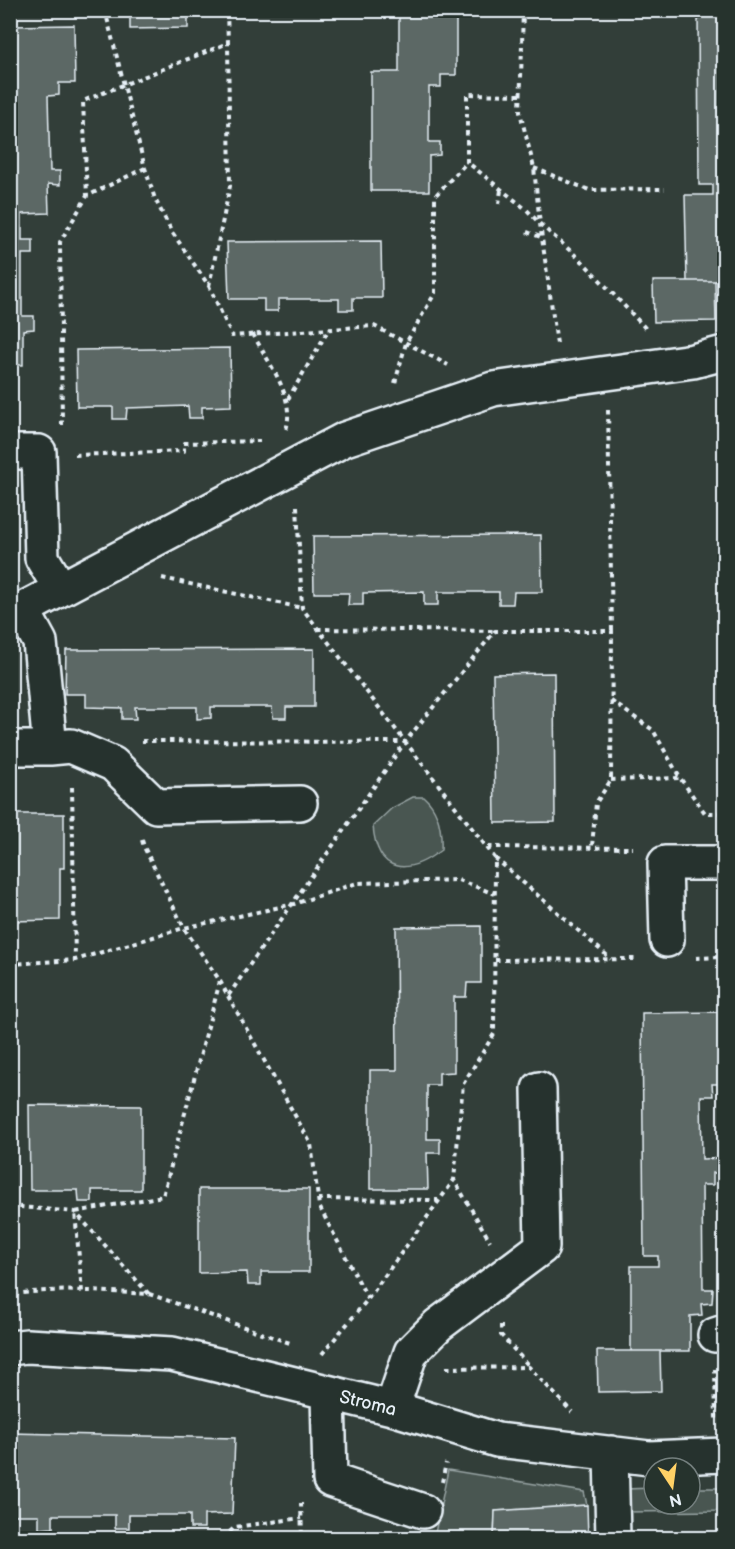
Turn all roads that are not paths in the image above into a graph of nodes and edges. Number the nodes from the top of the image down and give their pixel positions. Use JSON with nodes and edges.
{"nodes":[{"id":1,"x":724,"y":353,"type":"edge"},
{"id":2,"x":10,"y":452,"type":"edge"},
{"id":3,"x":60,"y":588,"type":"junction"},
{"id":4,"x":16,"y":613,"type":"edge"},
{"id":5,"x":61,"y":747,"type":"junction"},
{"id":6,"x":10,"y":748,"type":"edge"},
{"id":7,"x":300,"y":803,"type":"dead end"},
{"id":8,"x":724,"y":863,"type":"edge"},
{"id":9,"x":668,"y":952,"type":"road end"},
{"id":10,"x":539,"y":1089,"type":"dead end"},
{"id":11,"x":10,"y":1348,"type":"edge"},
{"id":12,"x":328,"y":1393,"type":"junction"},
{"id":13,"x":392,"y":1408,"type":"junction"},
{"id":14,"x":721,"y":1441,"type":"edge"},
{"id":15,"x":611,"y":1454,"type":"junction"},
{"id":16,"x":423,"y":1511,"type":"dead end"},
{"id":17,"x":614,"y":1539,"type":"edge"}],
"edges":[{"from":1,"to":3,"type":"street"},
{"from":2,"to":3,"type":"street"},
{"from":3,"to":4,"type":"street"},
{"from":4,"to":5,"type":"street"},
{"from":5,"to":6,"type":"street"},
{"from":5,"to":7,"type":"street"},
{"from":8,"to":9,"type":"street"},
{"from":10,"to":13,"type":"street"},
{"from":11,"to":12,"type":"street","name":"Stroma"},
{"from":12,"to":13,"type":"street","name":"Stroma"},
{"from":12,"to":16,"type":"street"},
{"from":13,"to":15,"type":"street","name":"Stroma"},
{"from":14,"to":15,"type":"street","name":"Stroma"},
{"from":15,"to":17,"type":"street"}]}
